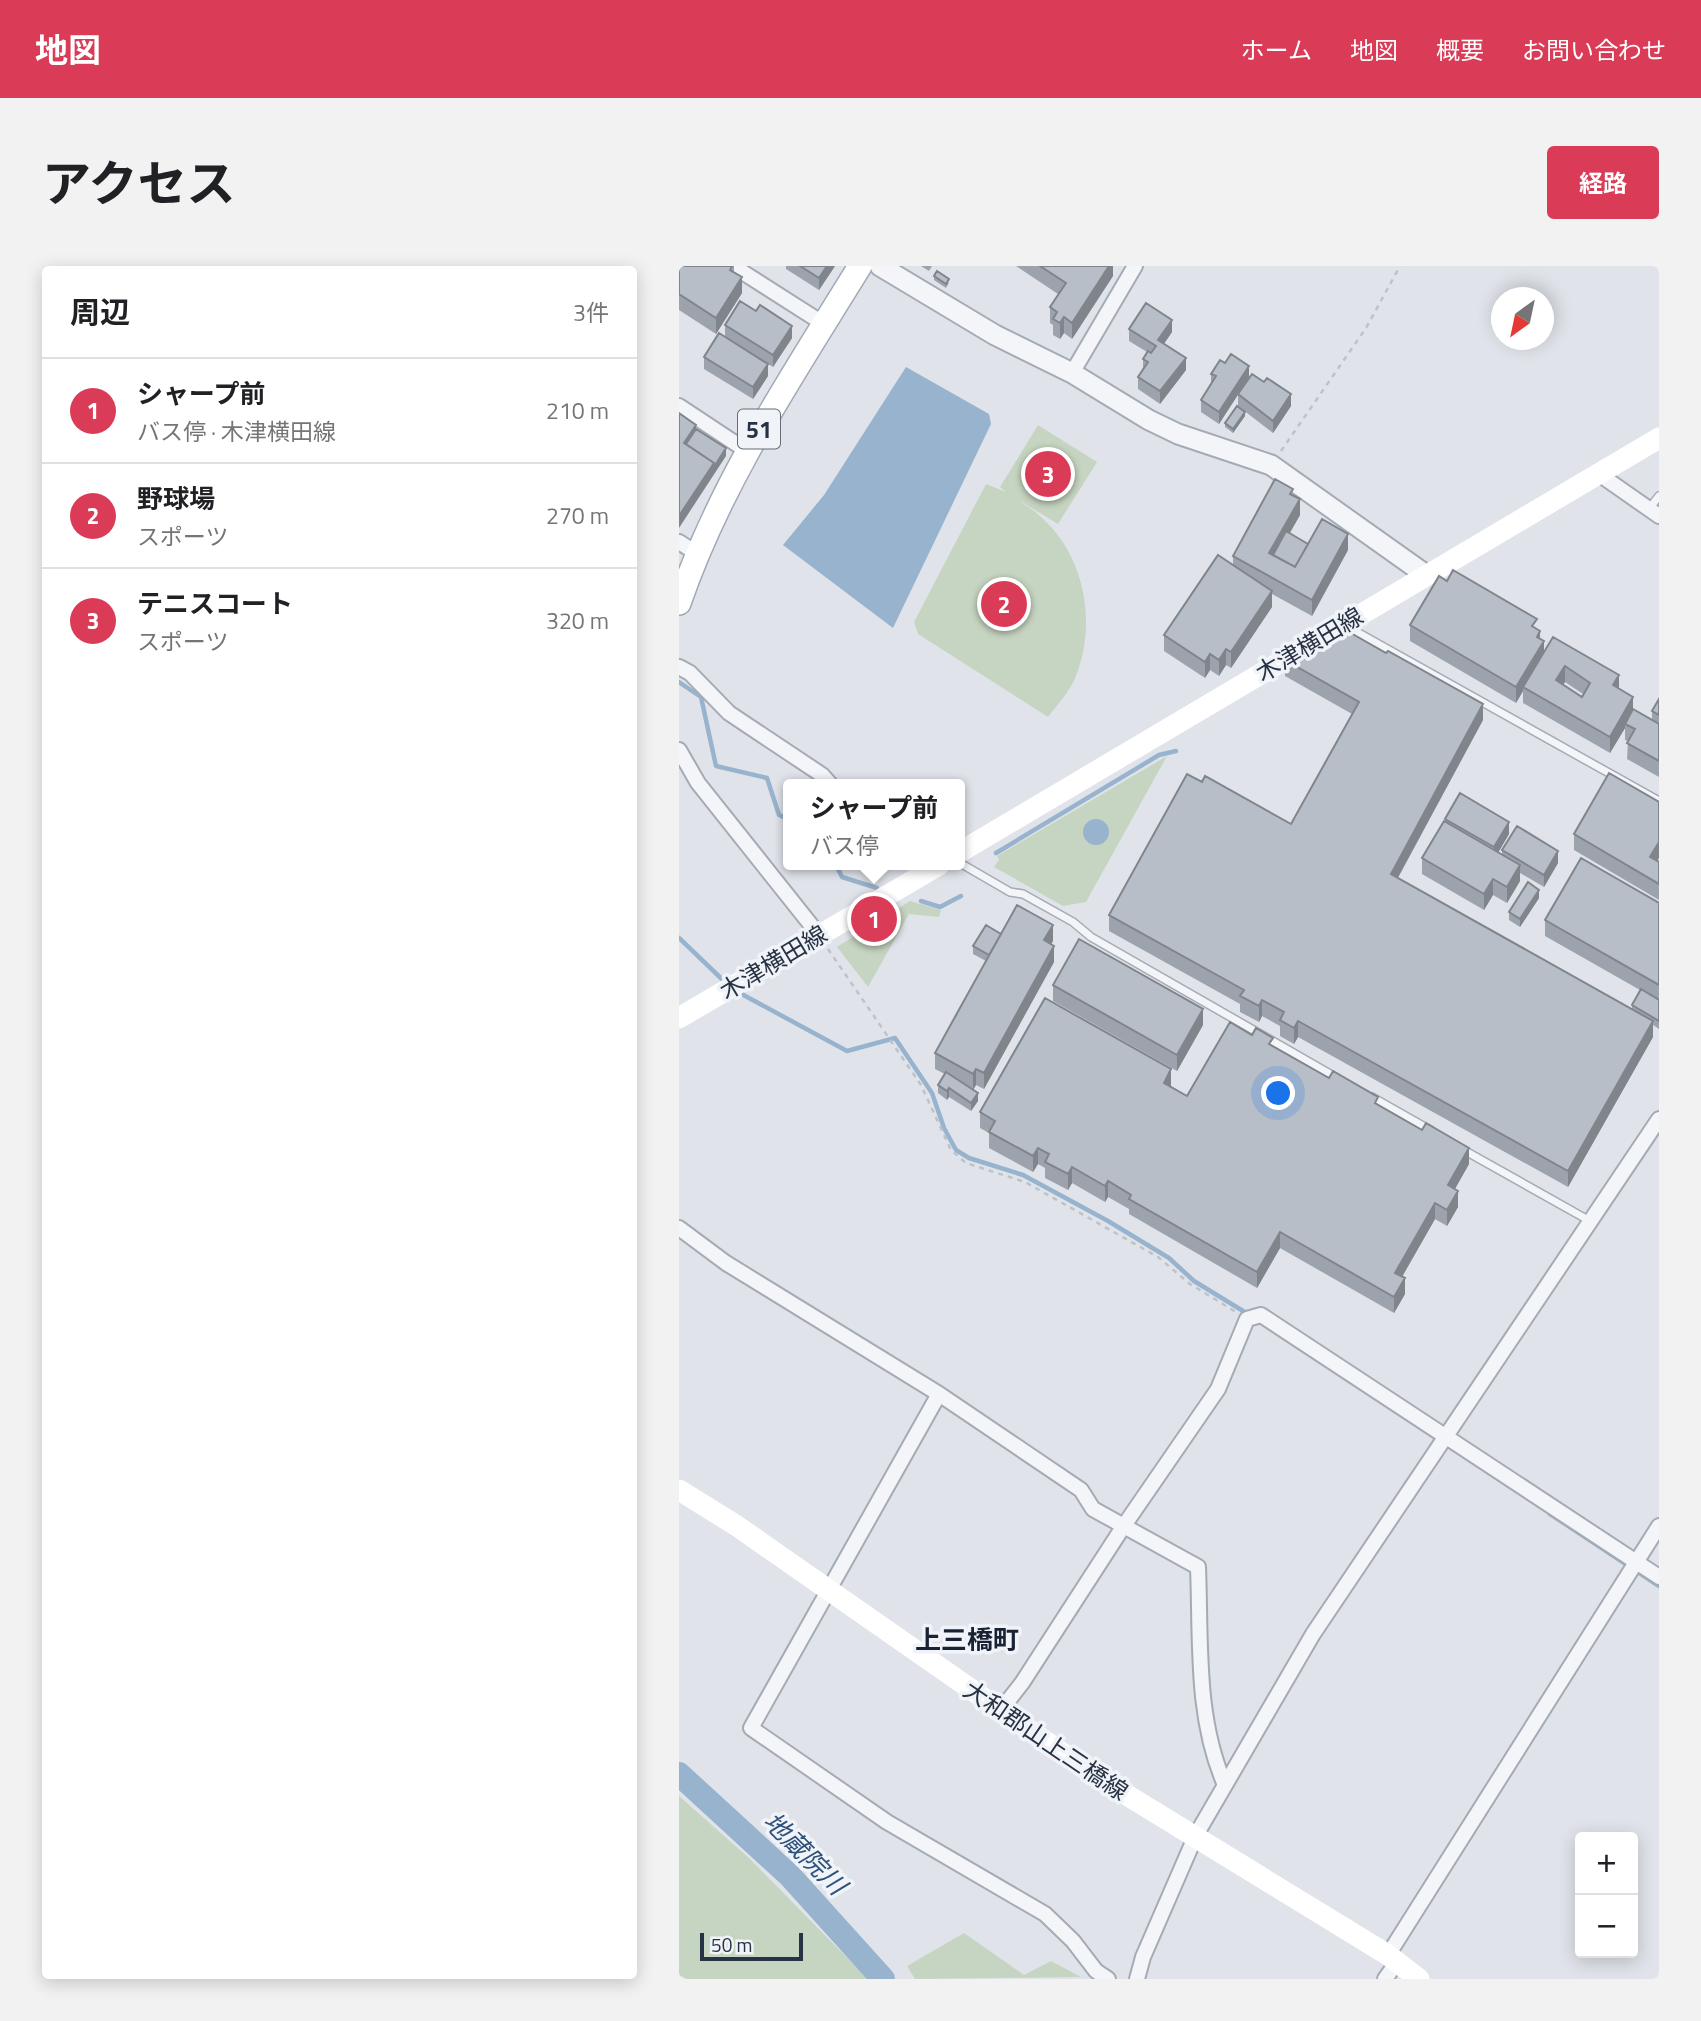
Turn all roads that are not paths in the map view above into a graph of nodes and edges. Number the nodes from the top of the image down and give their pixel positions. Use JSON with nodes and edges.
{"nodes":[{"id":1,"x":733,"y":266,"type":"edge"},
{"id":2,"x":860,"y":266,"type":"edge"},
{"id":3,"x":880,"y":266,"type":"edge"},
{"id":4,"x":1135,"y":266,"type":"edge"},
{"id":5,"x":824,"y":324,"type":"junction"},
{"id":6,"x":1072,"y":373,"type":"junction"},
{"id":7,"x":679,"y":406,"type":"edge"},
{"id":8,"x":1659,"y":438,"type":"edge"},
{"id":9,"x":747,"y":451,"type":"junction"},
{"id":10,"x":1599,"y":474,"type":"junction"},
{"id":11,"x":1659,"y":496,"type":"edge"},
{"id":12,"x":1654,"y":512,"type":"edge"},
{"id":13,"x":688,"y":548,"type":"edge"},
{"id":14,"x":1426,"y":575,"type":"junction"},
{"id":15,"x":679,"y":603,"type":"edge"},
{"id":16,"x":1342,"y":624,"type":"junction"},
{"id":17,"x":679,"y":667,"type":"edge"},
{"id":18,"x":679,"y":750,"type":"edge"},
{"id":19,"x":823,"y":779,"type":"edge"},
{"id":20,"x":1659,"y":801,"type":"edge"},
{"id":21,"x":965,"y":849,"type":"edge"},
{"id":22,"x":965,"y":866,"type":"edge"},
{"id":23,"x":930,"y":870,"type":"edge"},
{"id":24,"x":819,"y":935,"type":"junction"},
{"id":25,"x":679,"y":1018,"type":"edge"},
{"id":26,"x":1341,"y":1080,"type":"edge"},
{"id":27,"x":1365,"y":1093,"type":"edge"},
{"id":28,"x":1659,"y":1119,"type":"edge"},
{"id":29,"x":1436,"y":1134,"type":"edge"},
{"id":30,"x":1448,"y":1140,"type":"edge"},
{"id":31,"x":1590,"y":1222,"type":"junction"},
{"id":32,"x":679,"y":1228,"type":"edge"},
{"id":33,"x":939,"y":1394,"type":"junction"},
{"id":34,"x":1446,"y":1436,"type":"junction"},
{"id":35,"x":679,"y":1490,"type":"edge"},
{"id":36,"x":1659,"y":1526,"type":"edge"},
{"id":37,"x":1123,"y":1527,"type":"junction"},
{"id":38,"x":1633,"y":1567,"type":"junction"},
{"id":39,"x":1659,"y":1577,"type":"edge"},
{"id":40,"x":827,"y":1590,"type":"junction"},
{"id":41,"x":1000,"y":1711,"type":"junction"},
{"id":42,"x":1224,"y":1785,"type":"junction"},
{"id":43,"x":1196,"y":1835,"type":"junction"},
{"id":44,"x":1390,"y":1965,"type":"edge"},
{"id":45,"x":1108,"y":1979,"type":"edge"},
{"id":46,"x":1137,"y":1979,"type":"edge"},
{"id":47,"x":1419,"y":1979,"type":"edge"}],
"edges":[{"from":1,"to":5,"type":"street"},
{"from":2,"to":5,"type":"main road","number":"51"},
{"from":3,"to":6,"type":"street"},
{"from":4,"to":6,"type":"street"},
{"from":5,"to":9,"type":"main road","number":"51"},
{"from":6,"to":14,"type":"street"},
{"from":7,"to":9,"type":"street"},
{"from":8,"to":10,"type":"main road","name":"木津横田線"},
{"from":9,"to":13,"type":"main road","number":"51"},
{"from":10,"to":12,"type":"street"},
{"from":10,"to":14,"type":"main road","name":"木津横田線"},
{"from":11,"to":12,"type":"lane"},
{"from":13,"to":15,"type":"main road","number":"51"},
{"from":14,"to":16,"type":"main road","name":"木津横田線"},
{"from":16,"to":20,"type":"lane"},
{"from":16,"to":21,"type":"main road","name":"木津横田線"},
{"from":17,"to":19,"type":"street"},
{"from":18,"to":24,"type":"street"},
{"from":22,"to":26,"type":"lane"},
{"from":23,"to":24,"type":"main road","name":"木津横田線"},
{"from":24,"to":25,"type":"main road","name":"木津横田線"},
{"from":27,"to":29,"type":"lane"},
{"from":28,"to":31,"type":"street"},
{"from":30,"to":31,"type":"lane"},
{"from":31,"to":34,"type":"street"},
{"from":32,"to":33,"type":"street"},
{"from":33,"to":37,"type":"street"},
{"from":33,"to":40,"type":"street"},
{"from":34,"to":37,"type":"street"},
{"from":34,"to":38,"type":"street"},
{"from":34,"to":42,"type":"street"},
{"from":35,"to":40,"type":"main road","name":"大和郡山上三橋線"},
{"from":36,"to":38,"type":"street"},
{"from":37,"to":41,"type":"street"},
{"from":37,"to":42,"type":"street"},
{"from":38,"to":39,"type":"street"},
{"from":38,"to":44,"type":"street"},
{"from":40,"to":41,"type":"main road","name":"大和郡山上三橋線"},
{"from":40,"to":45,"type":"street"},
{"from":41,"to":43,"type":"main road","name":"大和郡山上三橋線"},
{"from":42,"to":43,"type":"street"},
{"from":43,"to":44,"type":"main road","name":"大和郡山上三橋線"},
{"from":43,"to":46,"type":"street"},
{"from":44,"to":47,"type":"main road","name":"大和郡山上三橋線"}]}
